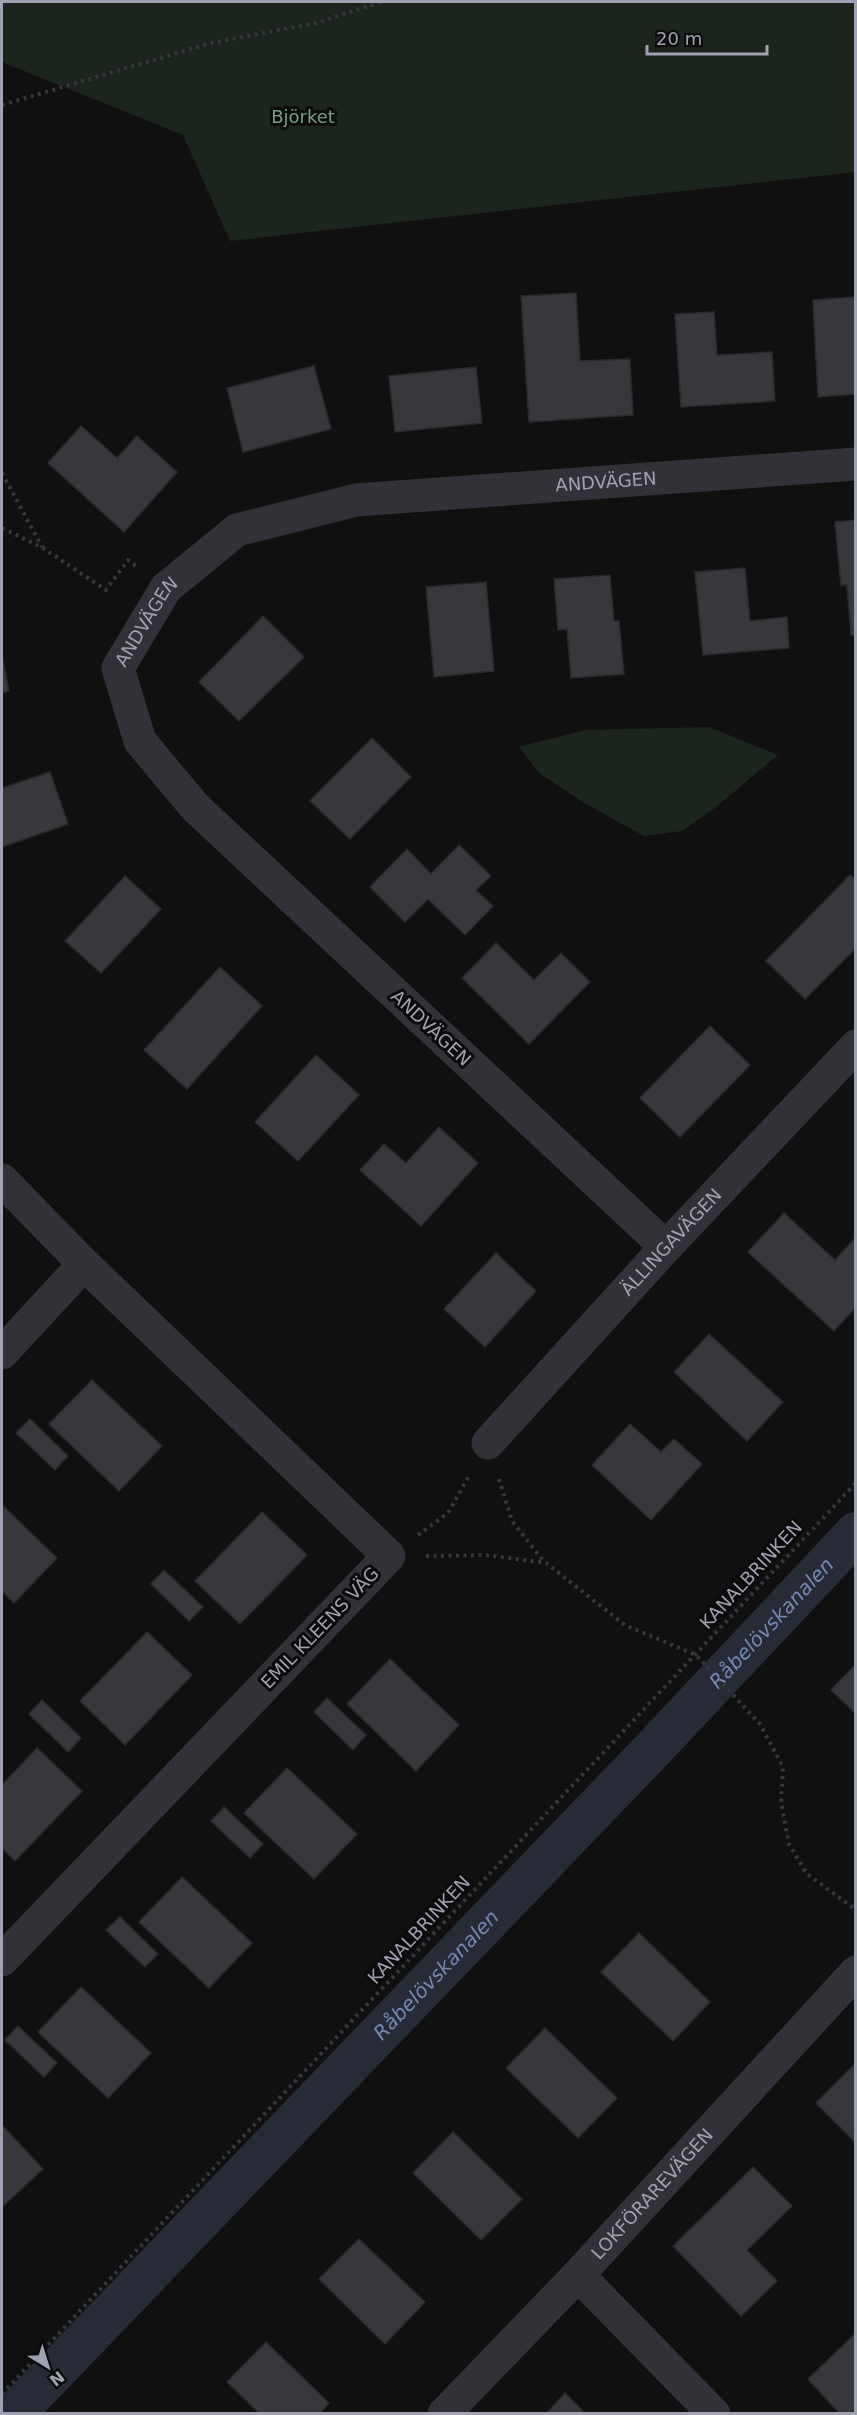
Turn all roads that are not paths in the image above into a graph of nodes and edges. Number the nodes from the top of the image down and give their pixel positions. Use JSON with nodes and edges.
{"nodes":[{"id":1,"x":855,"y":464,"type":"edge"},
{"id":2,"x":855,"y":1046,"type":"edge"},
{"id":3,"x":2,"y":1180,"type":"edge"},
{"id":4,"x":666,"y":1247,"type":"junction"},
{"id":5,"x":84,"y":1264,"type":"junction"},
{"id":6,"x":2,"y":1353,"type":"edge"},
{"id":7,"x":489,"y":1443,"type":"road end"},
{"id":8,"x":2,"y":1960,"type":"edge"},
{"id":9,"x":855,"y":1972,"type":"edge"},
{"id":10,"x":578,"y":2275,"type":"junction"},
{"id":11,"x":444,"y":2414,"type":"edge"},
{"id":12,"x":714,"y":2414,"type":"edge"}],
"edges":[{"from":1,"to":4,"type":"street","name":"ANDVÄGEN"},
{"from":2,"to":4,"type":"street","name":"ÄLLINGAVÄGEN"},
{"from":3,"to":5,"type":"street","name":"EMIL KLEENS VÄG"},
{"from":4,"to":7,"type":"street","name":"ÄLLINGAVÄGEN"},
{"from":5,"to":6,"type":"street"},
{"from":5,"to":8,"type":"street","name":"EMIL KLEENS VÄG"},
{"from":9,"to":10,"type":"street","name":"LOKFÖRAREVÄGEN"},
{"from":10,"to":11,"type":"street","name":"LOKFÖRAREVÄGEN"},
{"from":10,"to":12,"type":"street"}]}
